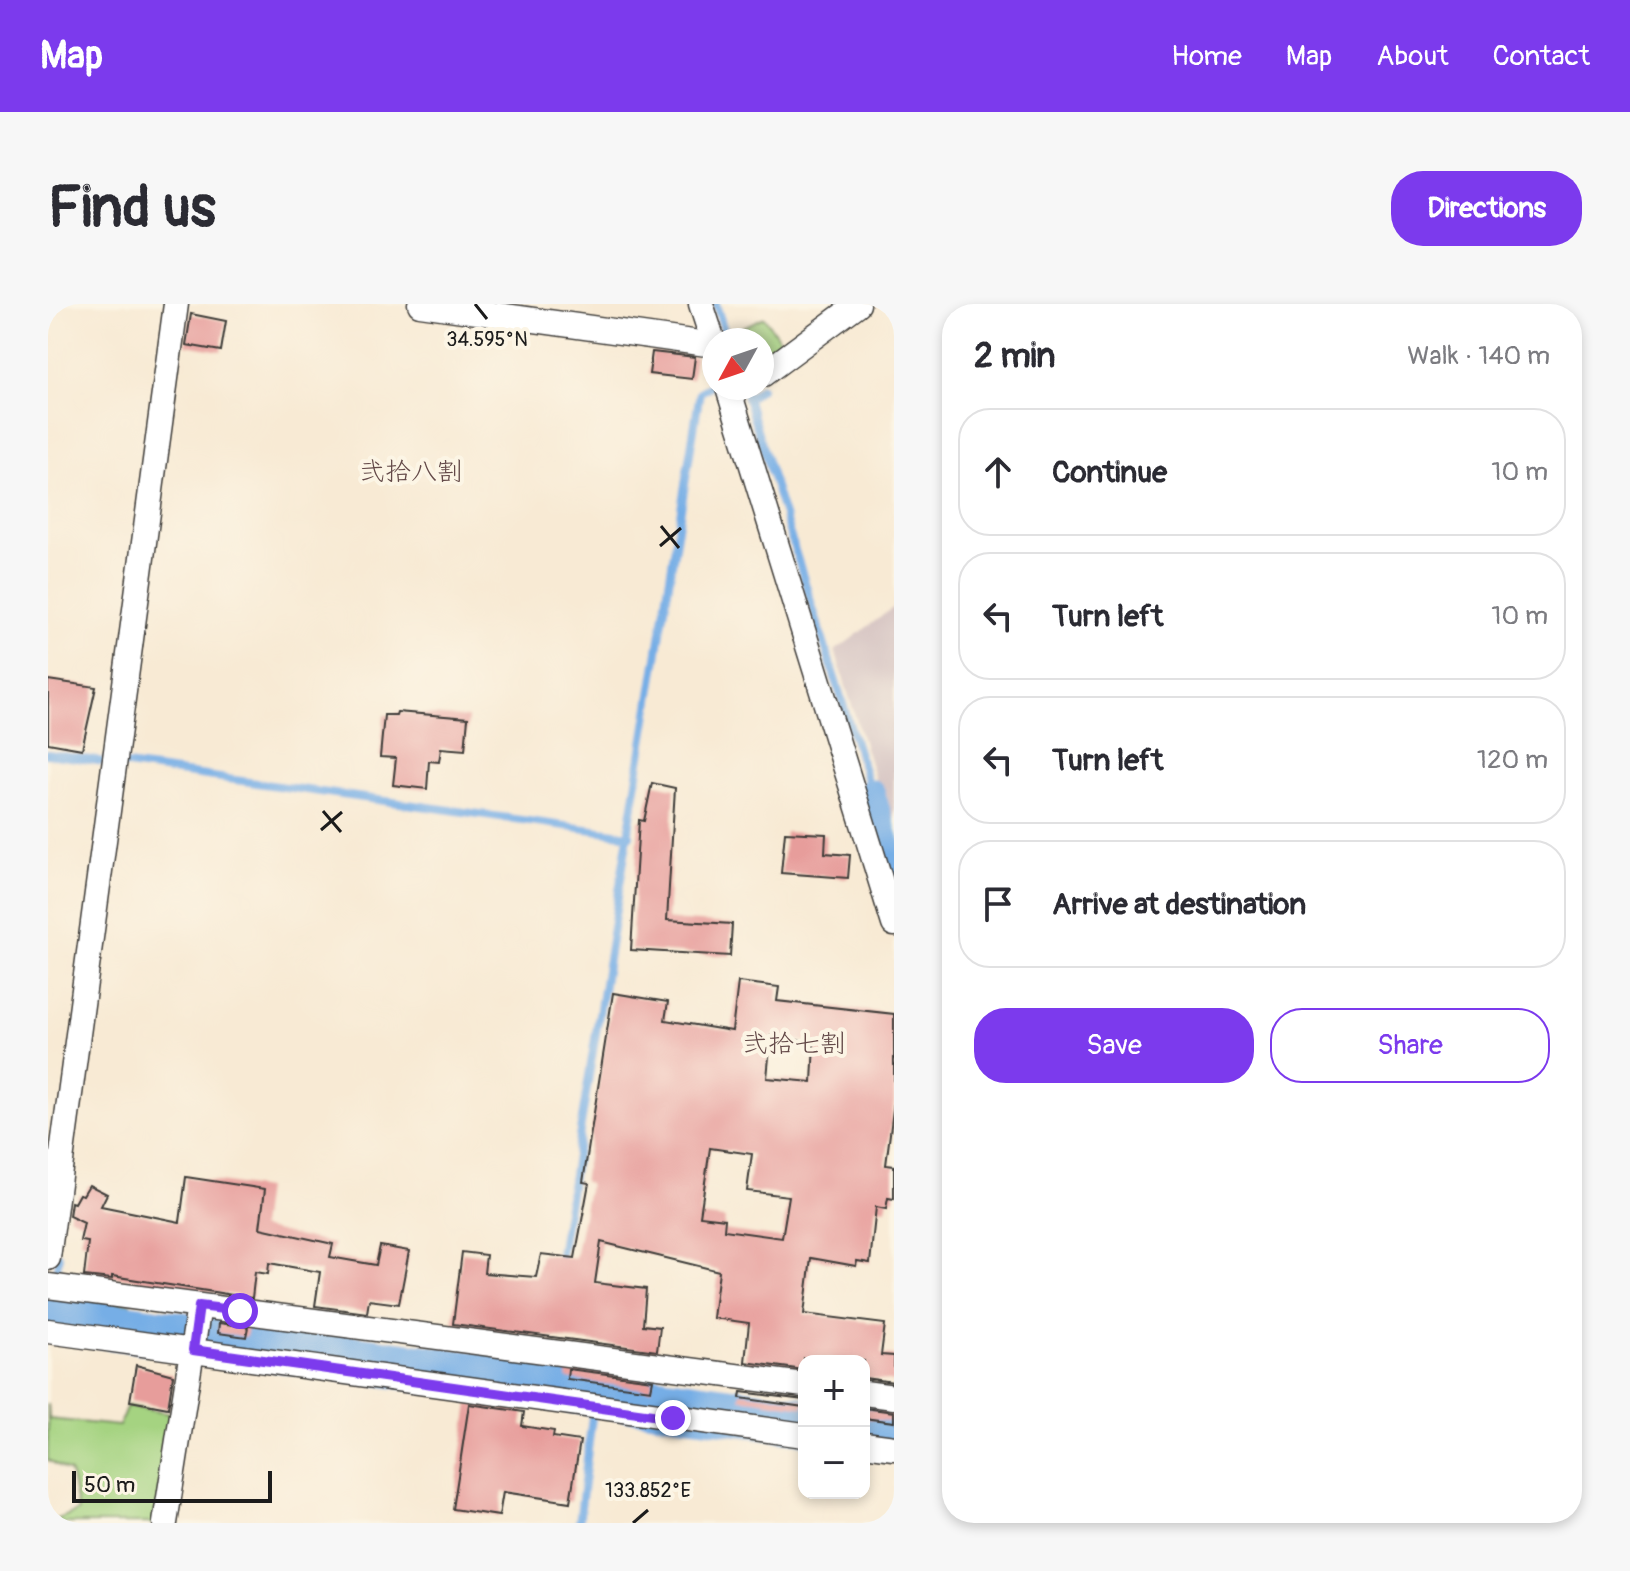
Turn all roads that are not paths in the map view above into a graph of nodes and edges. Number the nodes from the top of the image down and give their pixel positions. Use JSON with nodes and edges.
{"nodes":[{"id":1,"x":176,"y":304,"type":"edge"},
{"id":2,"x":420,"y":304,"type":"edge"},
{"id":3,"x":701,"y":304,"type":"edge"},
{"id":4,"x":858,"y":304,"type":"edge"},
{"id":5,"x":709,"y":328,"type":"edge"},
{"id":6,"x":702,"y":343,"type":"edge"},
{"id":7,"x":774,"y":366,"type":"edge"},
{"id":8,"x":733,"y":400,"type":"edge"},
{"id":9,"x":894,"y":924,"type":"edge"},
{"id":10,"x":48,"y":1258,"type":"edge"},
{"id":11,"x":48,"y":1286,"type":"edge"},
{"id":12,"x":48,"y":1331,"type":"edge"},
{"id":13,"x":198,"y":1338,"type":"junction"},
{"id":14,"x":798,"y":1385,"type":"edge"},
{"id":15,"x":870,"y":1394,"type":"edge"},
{"id":16,"x":894,"y":1397,"type":"edge"},
{"id":17,"x":798,"y":1434,"type":"edge"},
{"id":18,"x":870,"y":1445,"type":"edge"},
{"id":19,"x":894,"y":1448,"type":"edge"},
{"id":20,"x":165,"y":1523,"type":"edge"}],
"edges":[{"from":1,"to":10,"type":"street"},
{"from":2,"to":6,"type":"street"},
{"from":3,"to":5,"type":"street"},
{"from":4,"to":7,"type":"street"},
{"from":8,"to":9,"type":"street"},
{"from":11,"to":13,"type":"street"},
{"from":12,"to":13,"type":"street"},
{"from":13,"to":14,"type":"street"},
{"from":13,"to":17,"type":"street"},
{"from":13,"to":20,"type":"street"},
{"from":15,"to":16,"type":"street"},
{"from":18,"to":19,"type":"street"}]}
